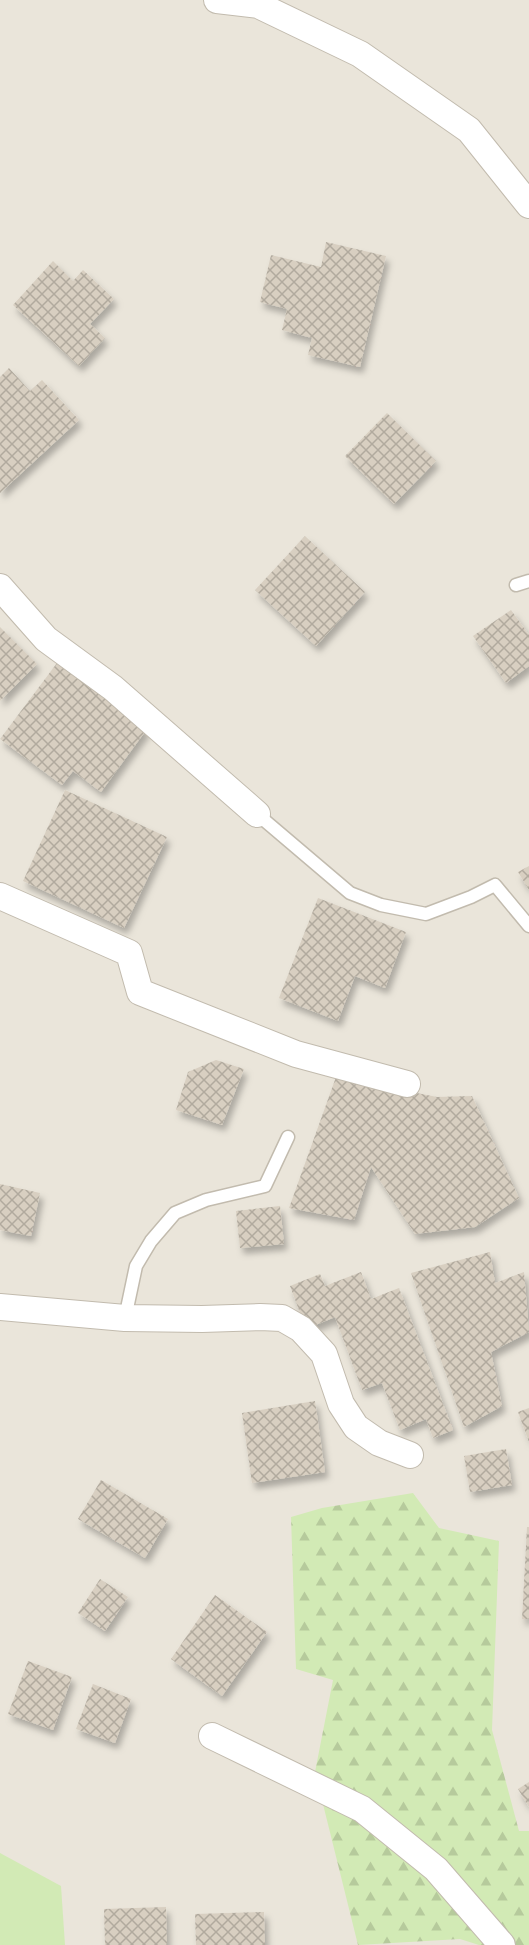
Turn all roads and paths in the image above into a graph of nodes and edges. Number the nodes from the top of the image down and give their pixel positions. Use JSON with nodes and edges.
{"nodes":[{"id":1,"x":217,"y":0,"type":"edge"},
{"id":2,"x":529,"y":205,"type":"edge"},
{"id":3,"x":529,"y":581,"type":"edge"},
{"id":4,"x":516,"y":585,"type":"dead end"},
{"id":5,"x":0,"y":587,"type":"edge"},
{"id":6,"x":256,"y":814,"type":"joint"},
{"id":7,"x":0,"y":896,"type":"edge"},
{"id":8,"x":529,"y":926,"type":"edge"},
{"id":9,"x":407,"y":1084,"type":"dead end"},
{"id":10,"x":288,"y":1137,"type":"dead end"},
{"id":11,"x":0,"y":1307,"type":"edge"},
{"id":12,"x":125,"y":1318,"type":"junction"},
{"id":13,"x":410,"y":1455,"type":"dead end"},
{"id":14,"x":212,"y":1736,"type":"dead end"},
{"id":15,"x":502,"y":1945,"type":"edge"}],
"edges":[{"from":1,"to":2,"type":"street"},
{"from":3,"to":4,"type":"lane"},
{"from":5,"to":6,"type":"street"},
{"from":6,"to":8,"type":"lane"},
{"from":7,"to":9,"type":"street"},
{"from":10,"to":12,"type":"lane"},
{"from":11,"to":12,"type":"street"},
{"from":12,"to":13,"type":"street"},
{"from":14,"to":15,"type":"street"}]}
